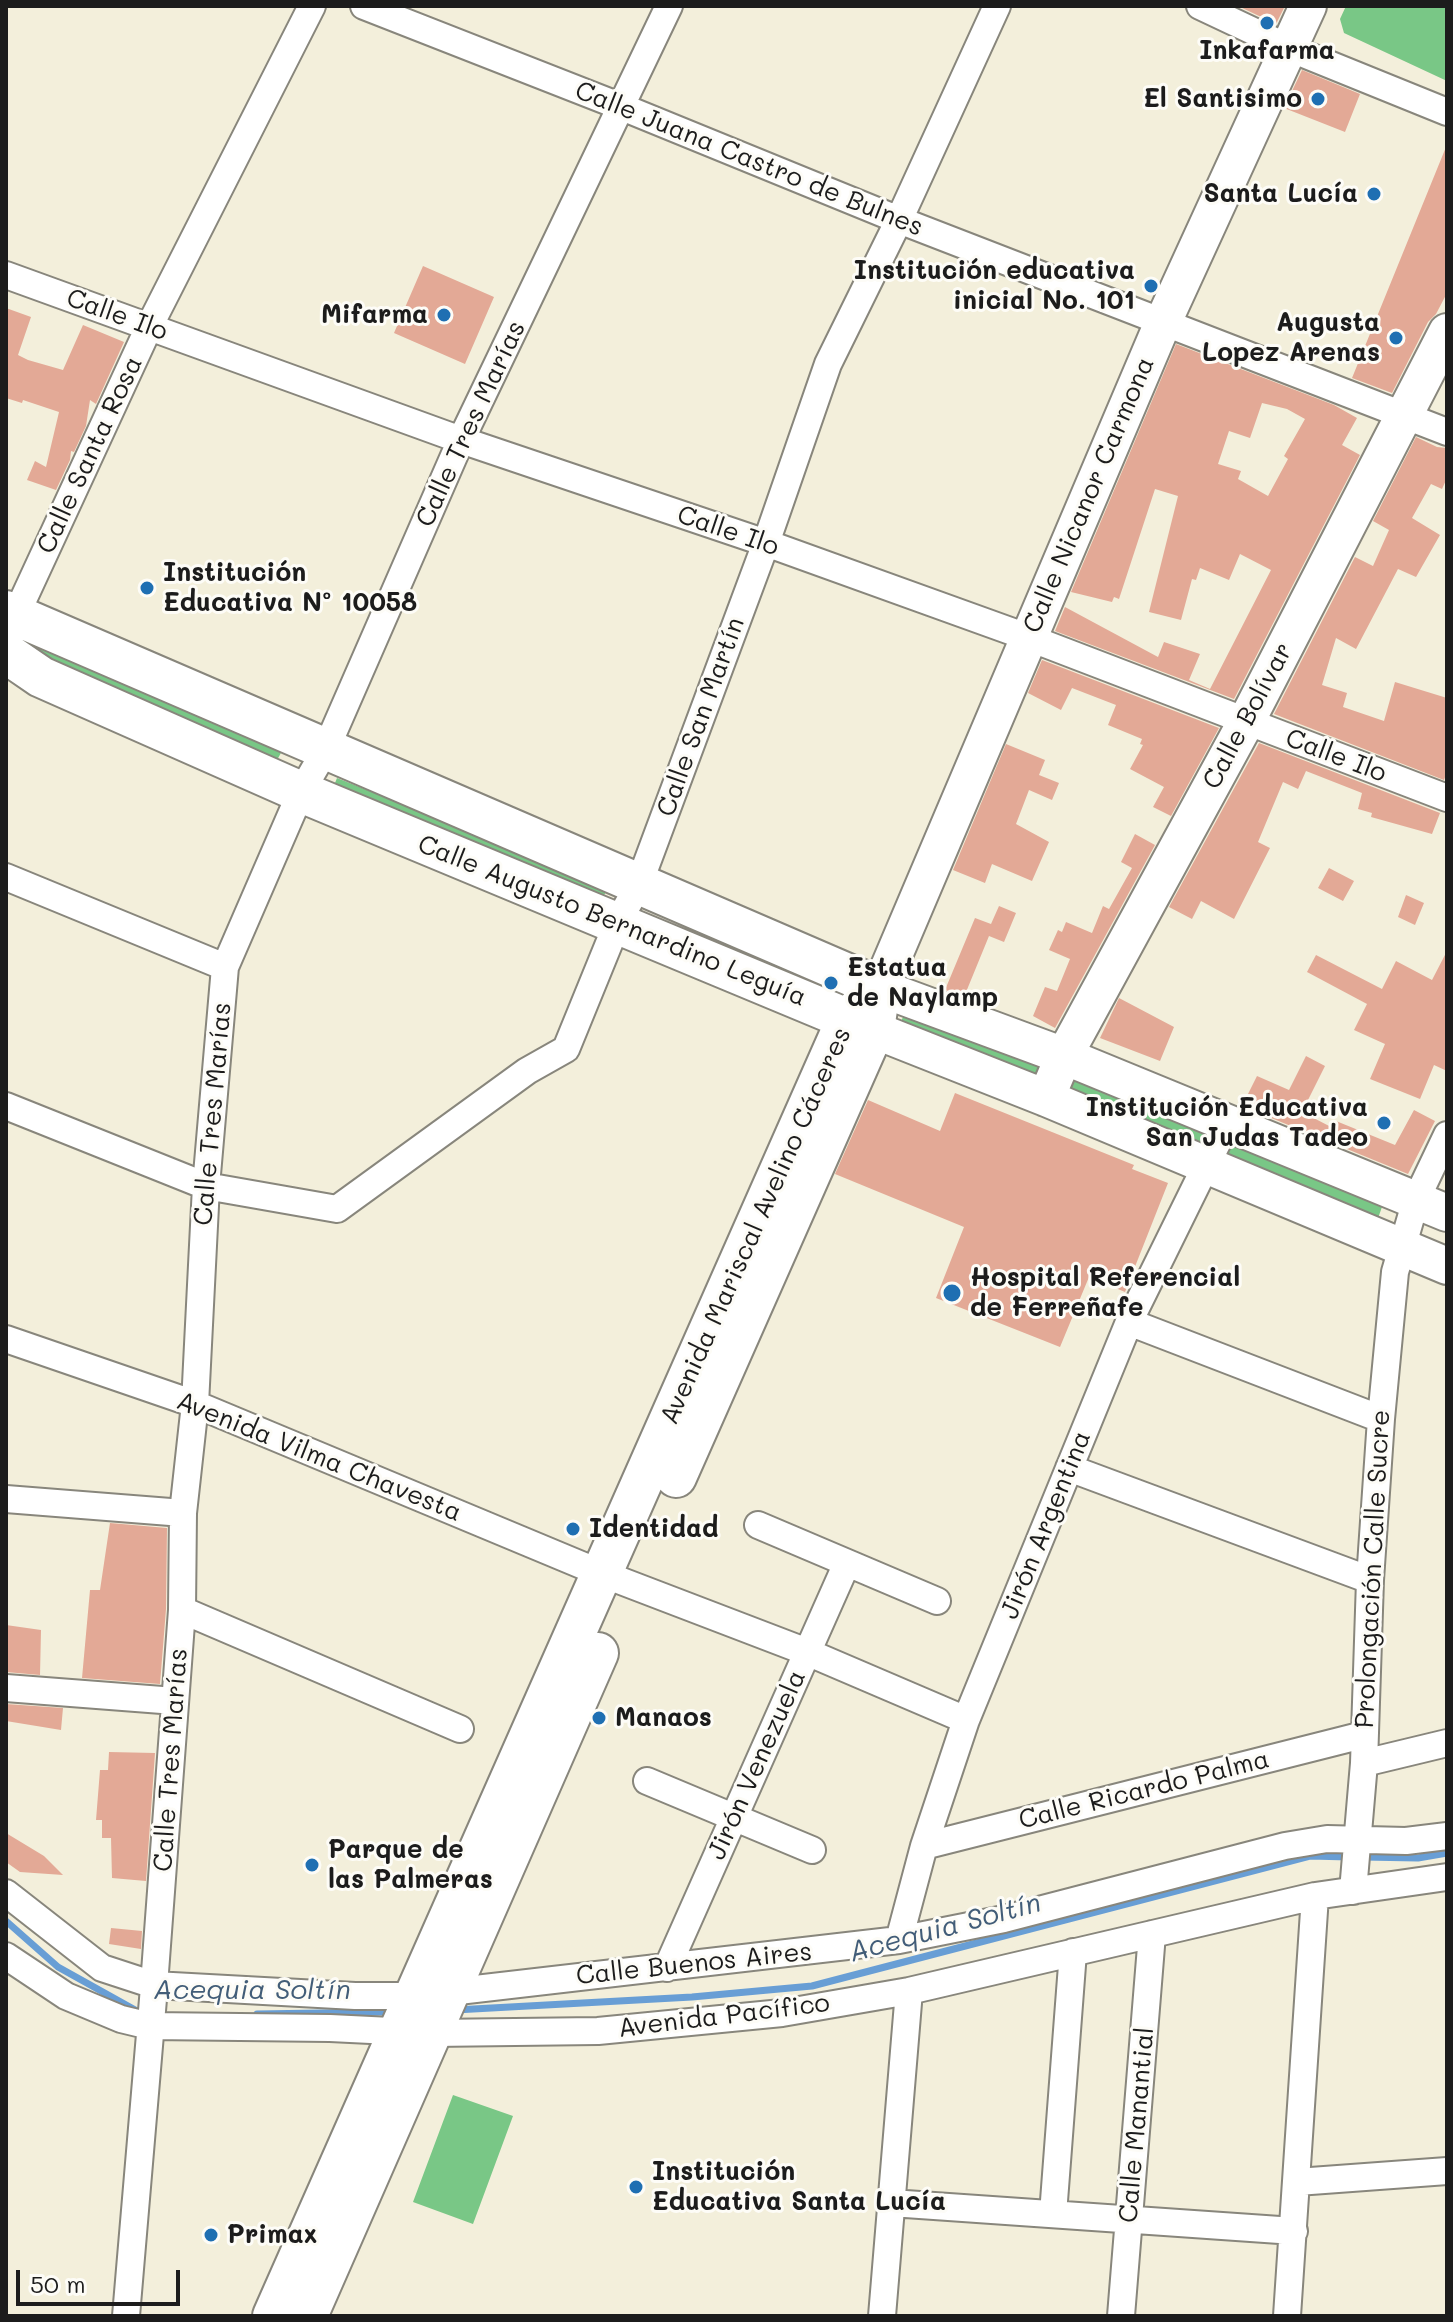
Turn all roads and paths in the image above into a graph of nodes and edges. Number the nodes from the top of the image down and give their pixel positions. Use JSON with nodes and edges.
{"nodes":[{"id":1,"x":312,"y":6,"type":"edge"},
{"id":2,"x":364,"y":6,"type":"edge"},
{"id":3,"x":669,"y":6,"type":"edge"},
{"id":4,"x":997,"y":6,"type":"edge"},
{"id":5,"x":1200,"y":6,"type":"edge"},
{"id":6,"x":1308,"y":6,"type":"edge"},
{"id":7,"x":1289,"y":48,"type":"junction"},
{"id":8,"x":622,"y":107,"type":"junction"},
{"id":9,"x":1447,"y":112,"type":"edge"},
{"id":10,"x":899,"y":220,"type":"junction"},
{"id":11,"x":6,"y":275,"type":"edge"},
{"id":12,"x":1164,"y":320,"type":"junction"},
{"id":13,"x":149,"y":327,"type":"junction"},
{"id":14,"x":1447,"y":332,"type":"edge"},
{"id":15,"x":1406,"y":415,"type":"junction"},
{"id":16,"x":1447,"y":432,"type":"edge"},
{"id":17,"x":461,"y":440,"type":"junction"},
{"id":18,"x":766,"y":543,"type":"junction"},
{"id":19,"x":8,"y":632,"type":"edge"},
{"id":20,"x":1027,"y":637,"type":"junction"},
{"id":21,"x":1246,"y":722,"type":"junction"},
{"id":22,"x":326,"y":749,"type":"junction"},
{"id":23,"x":301,"y":792,"type":"junction"},
{"id":24,"x":1447,"y":798,"type":"edge"},
{"id":25,"x":6,"y":877,"type":"edge"},
{"id":26,"x":639,"y":884,"type":"junction"},
{"id":27,"x":617,"y":924,"type":"junction"},
{"id":28,"x":225,"y":967,"type":"junction"},
{"id":29,"x":880,"y":988,"type":"junction"},
{"id":30,"x":860,"y":1025,"type":"junction"},
{"id":31,"x":1064,"y":1056,"type":"junction"},
{"id":32,"x":1046,"y":1098,"type":"junction"},
{"id":33,"x":6,"y":1106,"type":"edge"},
{"id":34,"x":1227,"y":1123,"type":"junction"},
{"id":35,"x":1447,"y":1135,"type":"edge"},
{"id":36,"x":1206,"y":1167,"type":"junction"},
{"id":37,"x":206,"y":1186,"type":"junction"},
{"id":38,"x":1431,"y":1207,"type":"edge"},
{"id":39,"x":1401,"y":1247,"type":"junction"},
{"id":40,"x":1447,"y":1266,"type":"edge"},
{"id":41,"x":1129,"y":1322,"type":"junction"},
{"id":42,"x":6,"y":1339,"type":"edge"},
{"id":43,"x":195,"y":1404,"type":"junction"},
{"id":44,"x":1381,"y":1419,"type":"junction"},
{"id":45,"x":1069,"y":1468,"type":"junction"},
{"id":46,"x":6,"y":1499,"type":"edge"},
{"id":47,"x":183,"y":1513,"type":"junction"},
{"id":48,"x":758,"y":1525,"type":"dead end"},
{"id":49,"x":847,"y":1563,"type":"junction"},
{"id":50,"x":616,"y":1578,"type":"junction"},
{"id":51,"x":1370,"y":1580,"type":"junction"},
{"id":52,"x":937,"y":1601,"type":"dead end"},
{"id":53,"x":182,"y":1610,"type":"junction"},
{"id":54,"x":807,"y":1652,"type":"junction"},
{"id":55,"x":6,"y":1688,"type":"edge"},
{"id":56,"x":175,"y":1701,"type":"junction"},
{"id":57,"x":966,"y":1720,"type":"junction"},
{"id":58,"x":460,"y":1729,"type":"dead end"},
{"id":59,"x":1363,"y":1735,"type":"junction"},
{"id":60,"x":1447,"y":1743,"type":"edge"},
{"id":61,"x":1364,"y":1763,"type":"junction"},
{"id":62,"x":647,"y":1781,"type":"dead end"},
{"id":63,"x":734,"y":1817,"type":"junction"},
{"id":64,"x":1447,"y":1836,"type":"edge"},
{"id":65,"x":924,"y":1846,"type":"junction"},
{"id":66,"x":812,"y":1850,"type":"dead end"},
{"id":67,"x":1356,"y":1862,"type":"junction"},
{"id":68,"x":1447,"y":1877,"type":"edge"},
{"id":69,"x":6,"y":1893,"type":"edge"},
{"id":70,"x":1315,"y":1896,"type":"junction"},
{"id":71,"x":1152,"y":1934,"type":"junction"},
{"id":72,"x":899,"y":1940,"type":"junction"},
{"id":73,"x":1073,"y":1952,"type":"junction"},
{"id":74,"x":6,"y":1956,"type":"edge"},
{"id":75,"x":667,"y":1968,"type":"junction"},
{"id":76,"x":909,"y":1991,"type":"junction"},
{"id":77,"x":433,"y":1994,"type":"junction"},
{"id":78,"x":152,"y":2007,"type":"junction"},
{"id":79,"x":416,"y":2032,"type":"junction"},
{"id":80,"x":1447,"y":2171,"type":"edge"},
{"id":81,"x":1297,"y":2182,"type":"junction"},
{"id":82,"x":891,"y":2203,"type":"junction"},
{"id":83,"x":1053,"y":2214,"type":"junction"},
{"id":84,"x":1129,"y":2220,"type":"junction"},
{"id":85,"x":1294,"y":2231,"type":"junction"},
{"id":86,"x":126,"y":2316,"type":"edge"},
{"id":87,"x":273,"y":2316,"type":"edge"},
{"id":88,"x":307,"y":2316,"type":"edge"},
{"id":89,"x":882,"y":2316,"type":"edge"},
{"id":90,"x":1121,"y":2316,"type":"edge"},
{"id":91,"x":1287,"y":2316,"type":"edge"}],
"edges":[{"from":1,"to":13,"type":"street","name":"Calle Santa Rosa"},
{"from":2,"to":8,"type":"street","name":"Calle Juana Castro de Bulnes"},
{"from":3,"to":8,"type":"street","name":"Calle Tres Marías"},
{"from":4,"to":10,"type":"street","name":"Calle San Martín"},
{"from":5,"to":7,"type":"street"},
{"from":6,"to":7,"type":"street","name":"Calle Nicanor Carmona"},
{"from":7,"to":9,"type":"street"},
{"from":7,"to":12,"type":"street","name":"Calle Nicanor Carmona"},
{"from":8,"to":10,"type":"street","name":"Calle Juana Castro de Bulnes"},
{"from":8,"to":17,"type":"street","name":"Calle Tres Marías"},
{"from":10,"to":12,"type":"street","name":"Calle Juana Castro de Bulnes"},
{"from":10,"to":18,"type":"street","name":"Calle San Martín"},
{"from":11,"to":13,"type":"street","name":"Calle Ilo"},
{"from":12,"to":15,"type":"street","name":"Calle Juana Castro de Bulnes"},
{"from":12,"to":20,"type":"street","name":"Calle Nicanor Carmona"},
{"from":13,"to":17,"type":"street","name":"Calle Ilo"},
{"from":13,"to":19,"type":"street","name":"Calle Santa Rosa"},
{"from":14,"to":15,"type":"street","name":"Calle Bolívar"},
{"from":15,"to":16,"type":"street","name":"Calle Juana Castro de Bulnes"},
{"from":15,"to":21,"type":"street","name":"Calle Bolívar"},
{"from":17,"to":18,"type":"street","name":"Calle Ilo"},
{"from":17,"to":22,"type":"street","name":"Calle Tres Marías"},
{"from":18,"to":20,"type":"street","name":"Calle Ilo"},
{"from":18,"to":26,"type":"street","name":"Calle San Martín"},
{"from":19,"to":22,"type":"main road","name":"Calle Augusto Bernardino Leguía"},
{"from":19,"to":23,"type":"main road","name":"Calle Augusto Bernardino Leguía"},
{"from":20,"to":21,"type":"street","name":"Calle Ilo"},
{"from":20,"to":29,"type":"street","name":"Calle Nicanor Carmona"},
{"from":21,"to":24,"type":"street","name":"Calle Ilo"},
{"from":21,"to":31,"type":"street","name":"Calle Bolívar"},
{"from":22,"to":23,"type":"street","name":"Calle Tres Marías"},
{"from":22,"to":26,"type":"main road","name":"Calle Augusto Bernardino Leguía"},
{"from":23,"to":27,"type":"main road","name":"Calle Augusto Bernardino Leguía"},
{"from":23,"to":28,"type":"street","name":"Calle Tres Marías"},
{"from":25,"to":28,"type":"street"},
{"from":26,"to":27,"type":"street","name":"Calle San Martín"},
{"from":26,"to":29,"type":"main road","name":"Calle Augusto Bernardino Leguía"},
{"from":27,"to":30,"type":"main road","name":"Calle Augusto Bernardino Leguía"},
{"from":27,"to":37,"type":"street","name":"Calle San Martín"},
{"from":28,"to":37,"type":"street","name":"Calle Tres Marías"},
{"from":29,"to":30,"type":"main road","name":"Avenida Mariscal Avelino Cáceres"},
{"from":29,"to":31,"type":"street","name":"Calle Augusto Bernardino Leguía"},
{"from":30,"to":32,"type":"street","name":"Calle Augusto Bernardino Leguía"},
{"from":30,"to":50,"type":"main road","name":"Avenida Mariscal Avelino Cáceres"},
{"from":31,"to":32,"type":"street","name":"Calle Bolívar"},
{"from":31,"to":34,"type":"street","name":"Calle Augusto Bernardino Leguía"},
{"from":32,"to":36,"type":"street","name":"Calle Augusto Bernardino Leguía"},
{"from":33,"to":37,"type":"street","name":"Calle San Martín"},
{"from":34,"to":36,"type":"street","name":"Jirón Argentina"},
{"from":34,"to":38,"type":"street","name":"Calle Augusto Bernardino Leguía"},
{"from":35,"to":38,"type":"street","name":"Prolongación Calle Sucre"},
{"from":36,"to":39,"type":"street","name":"Calle Augusto Bernardino Leguía"},
{"from":36,"to":41,"type":"street","name":"Jirón Argentina"},
{"from":37,"to":43,"type":"street","name":"Calle Tres Marías"},
{"from":38,"to":39,"type":"street","name":"Prolongación Calle Sucre"},
{"from":39,"to":40,"type":"street","name":"Calle Augusto Bernardino Leguía"},
{"from":39,"to":44,"type":"street","name":"Prolongación Calle Sucre"},
{"from":41,"to":44,"type":"street"},
{"from":41,"to":45,"type":"street","name":"Jirón Argentina"},
{"from":42,"to":43,"type":"street","name":"Avenida Vilma Chavesta"},
{"from":43,"to":47,"type":"street","name":"Calle Tres Marías"},
{"from":43,"to":50,"type":"street","name":"Avenida Vilma Chavesta"},
{"from":44,"to":51,"type":"street","name":"Prolongación Calle Sucre"},
{"from":45,"to":51,"type":"street"},
{"from":45,"to":57,"type":"street","name":"Jirón Argentina"},
{"from":46,"to":47,"type":"street"},
{"from":47,"to":53,"type":"street","name":"Calle Tres Marías"},
{"from":48,"to":49,"type":"street"},
{"from":49,"to":52,"type":"street"},
{"from":49,"to":54,"type":"street","name":"Jirón Venezuela"},
{"from":50,"to":54,"type":"street","name":"Avenida Vilma Chavesta"},
{"from":50,"to":77,"type":"main road","name":"Avenida Mariscal Avelino Cáceres"},
{"from":51,"to":59,"type":"street","name":"Prolongación Calle Sucre"},
{"from":53,"to":56,"type":"street","name":"Calle Tres Marías"},
{"from":53,"to":58,"type":"street"},
{"from":54,"to":57,"type":"street","name":"Avenida Vilma Chavesta"},
{"from":54,"to":63,"type":"street","name":"Jirón Venezuela"},
{"from":55,"to":56,"type":"street"},
{"from":56,"to":78,"type":"street","name":"Calle Tres Marías"},
{"from":57,"to":65,"type":"street","name":"Jirón Argentina"},
{"from":59,"to":61,"type":"street","name":"Prolongación Calle Sucre"},
{"from":59,"to":65,"type":"street","name":"Calle Ricardo Palma"},
{"from":60,"to":61,"type":"street"},
{"from":61,"to":67,"type":"street","name":"Prolongación Calle Sucre"},
{"from":62,"to":63,"type":"street"},
{"from":63,"to":66,"type":"street"},
{"from":63,"to":75,"type":"street","name":"Jirón Venezuela"},
{"from":64,"to":67,"type":"street","name":"Calle Buenos Aires"},
{"from":65,"to":72,"type":"street","name":"Jirón Argentina"},
{"from":67,"to":68,"type":"street","name":"Avenida Pacífico"},
{"from":67,"to":70,"type":"street","name":"Avenida Pacífico"},
{"from":67,"to":72,"type":"street","name":"Calle Buenos Aires"},
{"from":69,"to":78,"type":"street","name":"Calle Buenos Aires"},
{"from":70,"to":71,"type":"street","name":"Avenida Pacífico"},
{"from":70,"to":81,"type":"street"},
{"from":71,"to":73,"type":"street","name":"Avenida Pacífico"},
{"from":71,"to":84,"type":"street","name":"Calle Manantial"},
{"from":72,"to":75,"type":"street","name":"Calle Buenos Aires"},
{"from":73,"to":76,"type":"street","name":"Avenida Pacífico"},
{"from":73,"to":83,"type":"street"},
{"from":74,"to":78,"type":"street","name":"Avenida Pacífico"},
{"from":75,"to":77,"type":"street","name":"Calle Buenos Aires"},
{"from":76,"to":79,"type":"street","name":"Avenida Pacífico"},
{"from":76,"to":82,"type":"street"},
{"from":77,"to":78,"type":"street","name":"Calle Buenos Aires"},
{"from":77,"to":79,"type":"main road","name":"Avenida Mariscal Avelino Cáceres"},
{"from":78,"to":79,"type":"street","name":"Avenida Pacífico"},
{"from":78,"to":86,"type":"street","name":"Calle Tres Marías"},
{"from":79,"to":87,"type":"main road","name":"Avenida Mariscal Avelino Cáceres"},
{"from":79,"to":88,"type":"main road","name":"Avenida Mariscal Avelino Cáceres"},
{"from":80,"to":81,"type":"street"},
{"from":81,"to":85,"type":"street"},
{"from":82,"to":83,"type":"street"},
{"from":82,"to":89,"type":"street"},
{"from":83,"to":84,"type":"street"},
{"from":84,"to":85,"type":"street"},
{"from":84,"to":90,"type":"street","name":"Calle Manantial"},
{"from":85,"to":91,"type":"street"}]}
